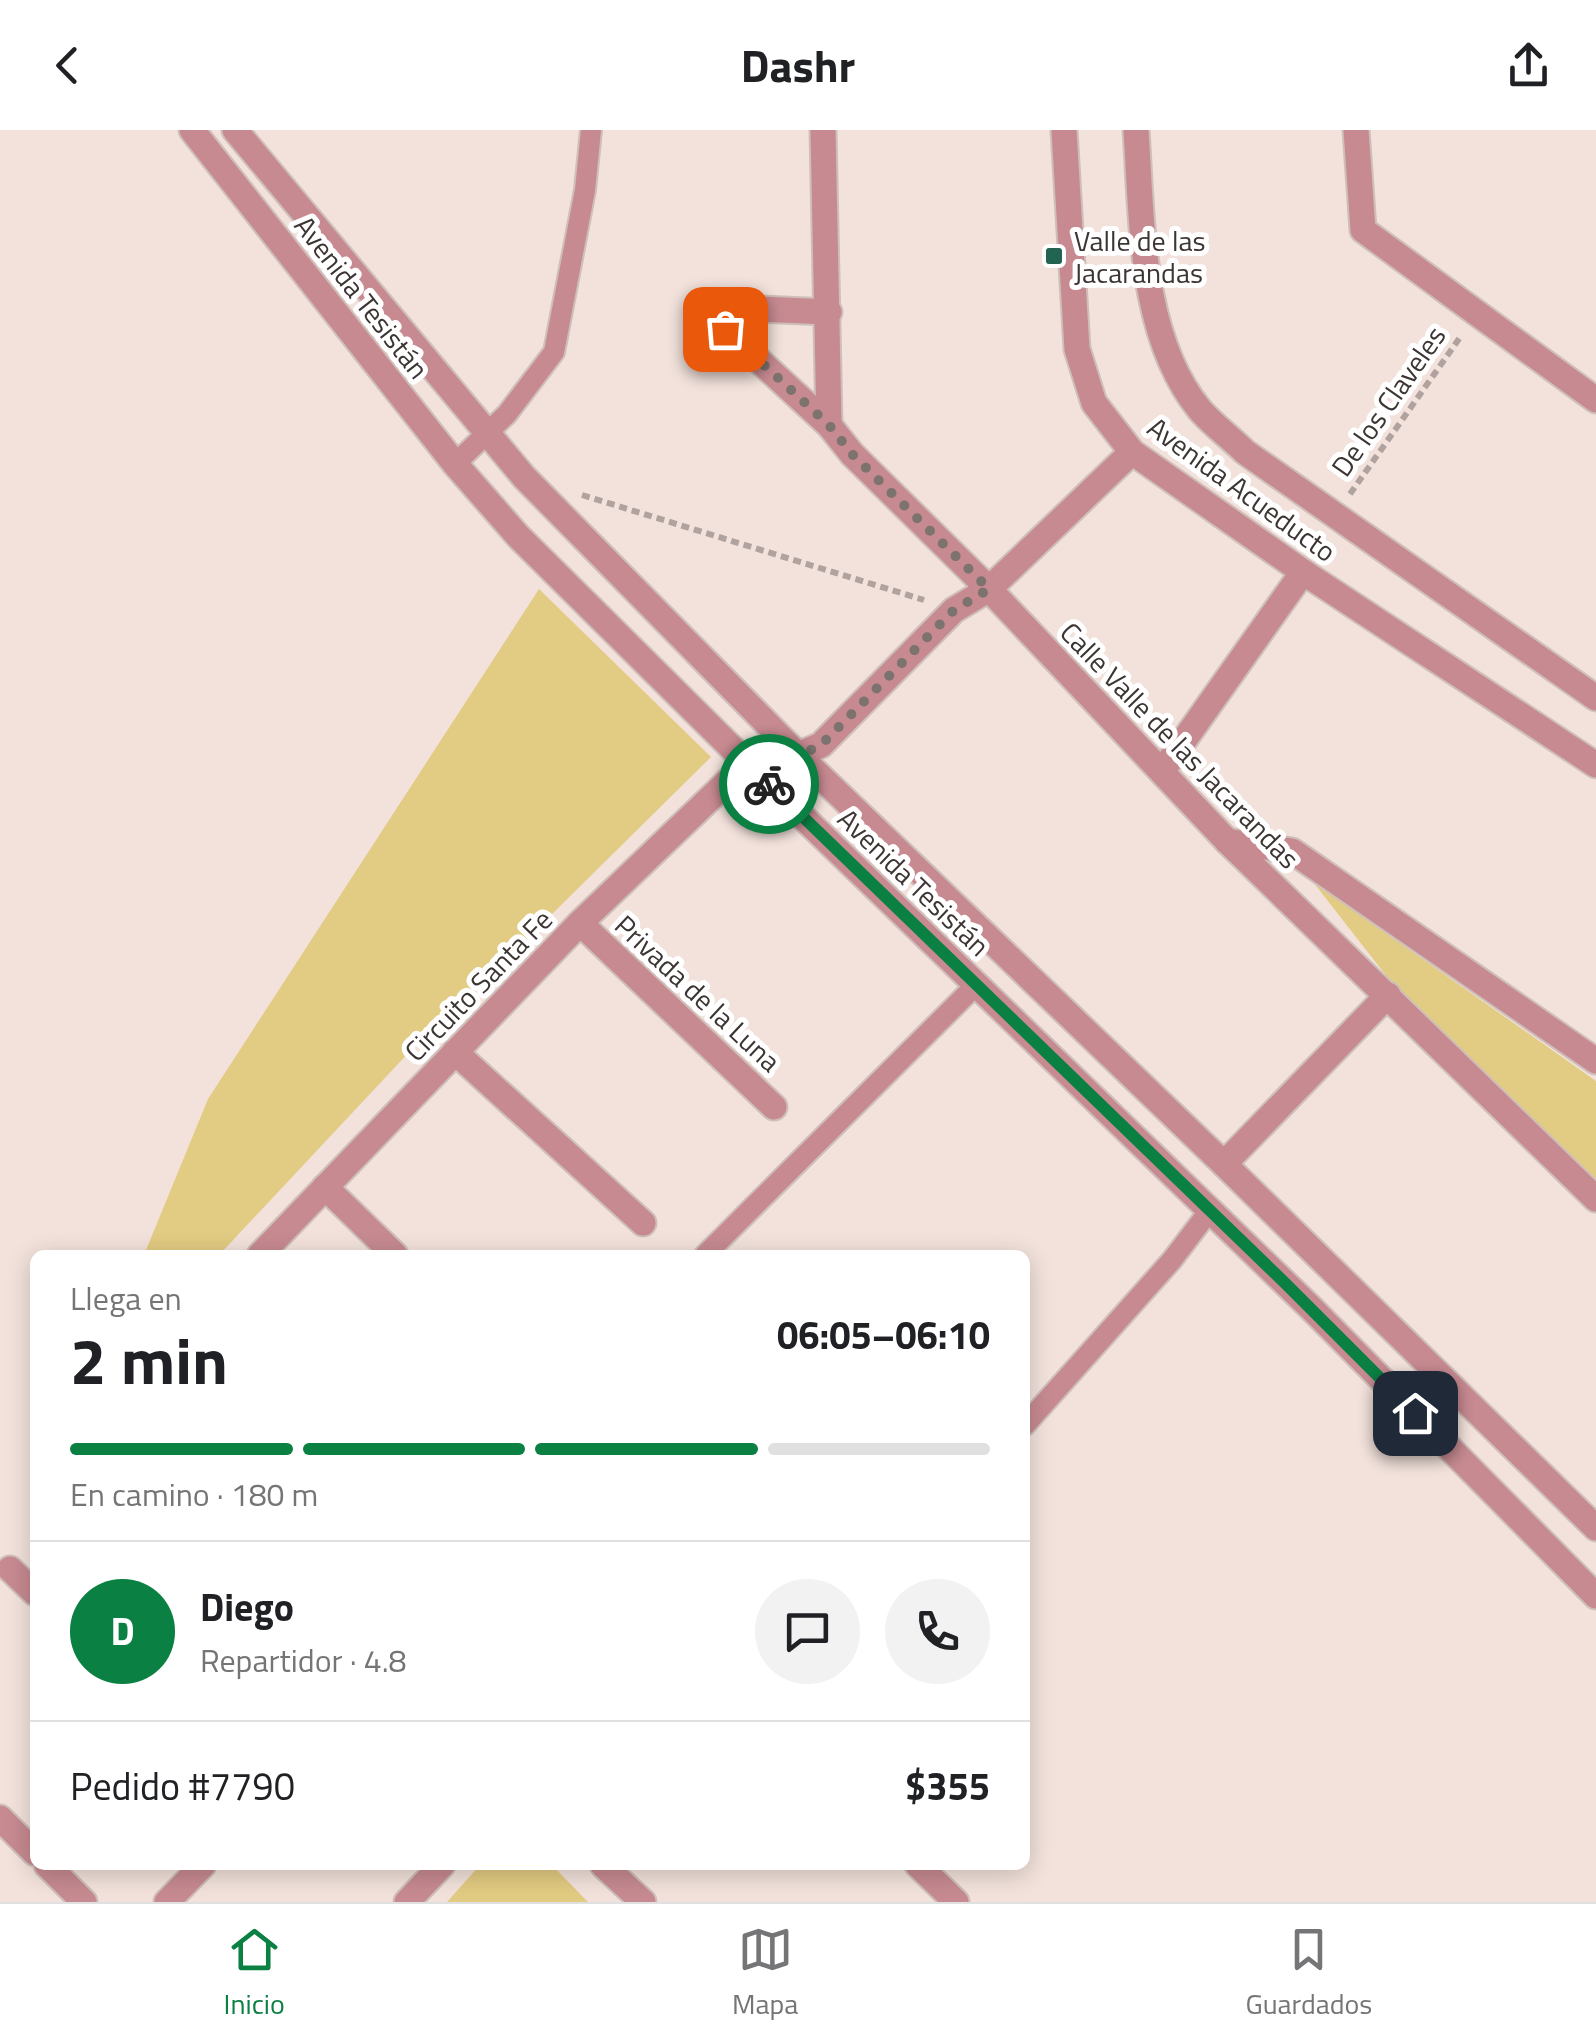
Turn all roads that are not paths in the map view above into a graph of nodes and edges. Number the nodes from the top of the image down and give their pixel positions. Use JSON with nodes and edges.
{"nodes":[{"id":1,"x":192,"y":130,"type":"edge"},
{"id":2,"x":235,"y":130,"type":"edge"},
{"id":3,"x":592,"y":130,"type":"edge"},
{"id":4,"x":823,"y":130,"type":"edge"},
{"id":5,"x":1064,"y":130,"type":"edge"},
{"id":6,"x":1136,"y":130,"type":"edge"},
{"id":7,"x":1356,"y":130,"type":"edge"},
{"id":8,"x":828,"y":312,"type":"junction"},
{"id":9,"x":1596,"y":400,"type":"edge"},
{"id":10,"x":829,"y":425,"type":"junction"},
{"id":11,"x":487,"y":435,"type":"junction"},
{"id":12,"x":1132,"y":452,"type":"junction"},
{"id":13,"x":455,"y":464,"type":"junction"},
{"id":14,"x":1302,"y":572,"type":"junction"},
{"id":15,"x":989,"y":589,"type":"junction"},
{"id":16,"x":1596,"y":698,"type":"edge"},
{"id":17,"x":798,"y":756,"type":"junction"},
{"id":18,"x":747,"y":764,"type":"junction"},
{"id":19,"x":1596,"y":765,"type":"edge"},
{"id":20,"x":1162,"y":770,"type":"junction"},
{"id":21,"x":1227,"y":841,"type":"junction"},
{"id":22,"x":580,"y":923,"type":"junction"},
{"id":23,"x":977,"y":984,"type":"junction"},
{"id":24,"x":1388,"y":995,"type":"junction"},
{"id":25,"x":455,"y":1052,"type":"junction"},
{"id":26,"x":1596,"y":1061,"type":"edge"},
{"id":27,"x":774,"y":1107,"type":"dead end"},
{"id":28,"x":1224,"y":1164,"type":"junction"},
{"id":29,"x":325,"y":1187,"type":"junction"},
{"id":30,"x":1596,"y":1199,"type":"edge"},
{"id":31,"x":1210,"y":1210,"type":"junction"},
{"id":32,"x":642,"y":1223,"type":"dead end"},
{"id":33,"x":265,"y":1250,"type":"edge"},
{"id":34,"x":390,"y":1250,"type":"edge"},
{"id":35,"x":710,"y":1250,"type":"edge"},
{"id":36,"x":1030,"y":1419,"type":"edge"},
{"id":37,"x":1596,"y":1528,"type":"edge"},
{"id":38,"x":10,"y":1569,"type":"dead end"},
{"id":39,"x":30,"y":1588,"type":"edge"},
{"id":40,"x":1596,"y":1596,"type":"edge"},
{"id":41,"x":0,"y":1818,"type":"edge"},
{"id":42,"x":30,"y":1848,"type":"edge"},
{"id":43,"x":52,"y":1870,"type":"edge"},
{"id":44,"x":198,"y":1870,"type":"edge"},
{"id":45,"x":437,"y":1870,"type":"edge"},
{"id":46,"x":608,"y":1870,"type":"edge"},
{"id":47,"x":923,"y":1870,"type":"edge"},
{"id":48,"x":84,"y":1902,"type":"edge"},
{"id":49,"x":167,"y":1902,"type":"edge"},
{"id":50,"x":406,"y":1902,"type":"edge"},
{"id":51,"x":642,"y":1902,"type":"edge"},
{"id":52,"x":956,"y":1902,"type":"edge"}],
"edges":[{"from":1,"to":13,"type":"street","name":"Avenida Tesistán"},
{"from":2,"to":11,"type":"street","name":"Avenida Tesistán"},
{"from":3,"to":11,"type":"lane"},
{"from":4,"to":8,"type":"street"},
{"from":5,"to":12,"type":"street","name":"Avenida Acueducto"},
{"from":6,"to":16,"type":"street","name":"Avenida Acueducto"},
{"from":7,"to":9,"type":"street"},
{"from":8,"to":10,"type":"street"},
{"from":8,"to":10,"type":"street","name":"Calle Valle de las Jacarandas"},
{"from":10,"to":15,"type":"street","name":"Calle Valle de las Jacarandas"},
{"from":11,"to":13,"type":"lane"},
{"from":11,"to":17,"type":"street","name":"Avenida Tesistán"},
{"from":12,"to":14,"type":"street","name":"Avenida Acueducto"},
{"from":12,"to":15,"type":"street"},
{"from":13,"to":18,"type":"street","name":"Avenida Tesistán"},
{"from":14,"to":19,"type":"street","name":"Avenida Acueducto"},
{"from":14,"to":20,"type":"street"},
{"from":15,"to":17,"type":"street"},
{"from":15,"to":20,"type":"street","name":"Calle Valle de las Jacarandas"},
{"from":17,"to":18,"type":"street"},
{"from":17,"to":28,"type":"street","name":"Avenida Tesistán"},
{"from":18,"to":22,"type":"street","name":"Circuito Santa Fe"},
{"from":18,"to":23,"type":"street","name":"Avenida Tesistán"},
{"from":20,"to":21,"type":"street","name":"Calle Valle de las Jacarandas"},
{"from":21,"to":24,"type":"street","name":"Calle Valle de las Jacarandas"},
{"from":21,"to":26,"type":"street"},
{"from":22,"to":25,"type":"street","name":"Circuito Santa Fe"},
{"from":22,"to":27,"type":"street","name":"Privada de la Luna"},
{"from":23,"to":31,"type":"street","name":"Avenida Tesistán"},
{"from":23,"to":35,"type":"lane"},
{"from":24,"to":28,"type":"street"},
{"from":24,"to":30,"type":"street","name":"Calle Valle de las Jacarandas"},
{"from":25,"to":29,"type":"street","name":"Circuito Santa Fe"},
{"from":25,"to":32,"type":"street"},
{"from":28,"to":37,"type":"street","name":"Avenida Tesistán"},
{"from":29,"to":33,"type":"street","name":"Circuito Santa Fe"},
{"from":29,"to":34,"type":"street"},
{"from":31,"to":36,"type":"lane"},
{"from":31,"to":40,"type":"street","name":"Avenida Tesistán"},
{"from":38,"to":39,"type":"street"},
{"from":41,"to":42,"type":"street"},
{"from":43,"to":48,"type":"street"},
{"from":44,"to":49,"type":"street"},
{"from":45,"to":50,"type":"street"},
{"from":46,"to":51,"type":"street"},
{"from":47,"to":52,"type":"street"}]}
